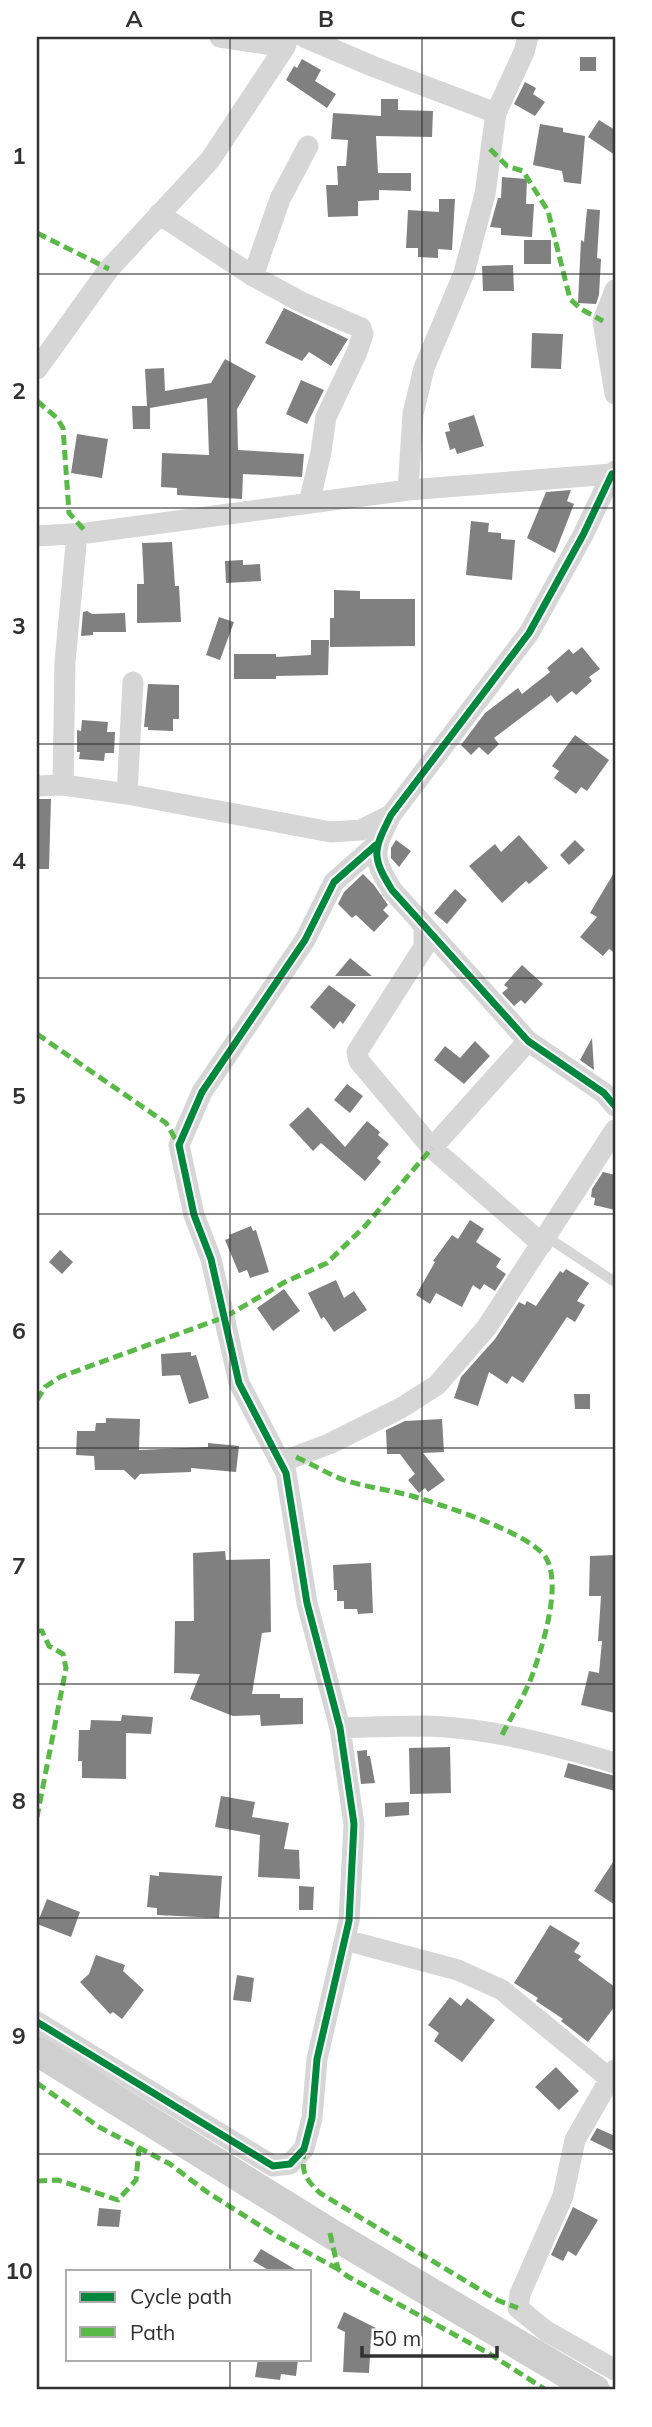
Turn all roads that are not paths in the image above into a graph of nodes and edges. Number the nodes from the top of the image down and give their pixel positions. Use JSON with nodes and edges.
{"nodes":[{"id":1,"x":220,"y":37,"type":"edge"},
{"id":2,"x":304,"y":37,"type":"edge"},
{"id":3,"x":528,"y":37,"type":"edge"},
{"id":4,"x":287,"y":42,"type":"edge"},
{"id":5,"x":496,"y":113,"type":"junction"},
{"id":6,"x":308,"y":146,"type":"dead end"},
{"id":7,"x":159,"y":214,"type":"junction"},
{"id":8,"x":253,"y":276,"type":"junction"},
{"id":9,"x":615,"y":290,"type":"edge"},
{"id":10,"x":37,"y":369,"type":"edge"},
{"id":11,"x":615,"y":394,"type":"edge"},
{"id":12,"x":614,"y":472,"type":"edge"},
{"id":13,"x":408,"y":490,"type":"junction"},
{"id":14,"x":309,"y":503,"type":"junction"},
{"id":15,"x":77,"y":534,"type":"junction"},
{"id":16,"x":37,"y":536,"type":"edge"},
{"id":17,"x":133,"y":682,"type":"dead end"},
{"id":18,"x":63,"y":785,"type":"junction"},
{"id":19,"x":37,"y":786,"type":"edge"},
{"id":20,"x":127,"y":794,"type":"junction"},
{"id":21,"x":391,"y":816,"type":"junction"},
{"id":22,"x":331,"y":832,"type":"junction"},
{"id":23,"x":368,"y":852,"type":"junction"},
{"id":24,"x":424,"y":928,"type":"junction"},
{"id":25,"x":528,"y":1041,"type":"junction"},
{"id":26,"x":615,"y":1105,"type":"edge"},
{"id":27,"x":615,"y":1130,"type":"edge"},
{"id":28,"x":432,"y":1148,"type":"junction"},
{"id":29,"x":544,"y":1241,"type":"junction"},
{"id":30,"x":615,"y":1282,"type":"edge"},
{"id":31,"x":281,"y":1462,"type":"junction"},
{"id":32,"x":340,"y":1728,"type":"junction"},
{"id":33,"x":615,"y":1763,"type":"edge"},
{"id":34,"x":345,"y":1940,"type":"junction"},
{"id":35,"x":37,"y":2022,"type":"edge"},
{"id":36,"x":37,"y":2051,"type":"edge"},
{"id":37,"x":612,"y":2074,"type":"edge"},
{"id":38,"x":615,"y":2370,"type":"edge"},
{"id":39,"x":595,"y":2390,"type":"edge"}],
"edges":[{"from":1,"to":4,"type":"street"},
{"from":2,"to":5,"type":"street"},
{"from":3,"to":5,"type":"street"},
{"from":4,"to":7,"type":"street"},
{"from":5,"to":13,"type":"street"},
{"from":6,"to":8,"type":"street"},
{"from":7,"to":8,"type":"street"},
{"from":7,"to":10,"type":"street"},
{"from":8,"to":14,"type":"street"},
{"from":9,"to":11,"type":"street"},
{"from":12,"to":13,"type":"street"},
{"from":12,"to":21,"type":"street"},
{"from":13,"to":14,"type":"street"},
{"from":14,"to":15,"type":"street"},
{"from":15,"to":16,"type":"street"},
{"from":15,"to":18,"type":"street"},
{"from":17,"to":20,"type":"street"},
{"from":18,"to":19,"type":"street"},
{"from":18,"to":20,"type":"street"},
{"from":20,"to":22,"type":"street"},
{"from":21,"to":22,"type":"street"},
{"from":21,"to":23,"type":"street"},
{"from":22,"to":23,"type":"street"},
{"from":23,"to":24,"type":"street"},
{"from":23,"to":31,"type":"street"},
{"from":24,"to":25,"type":"street"},
{"from":24,"to":28,"type":"street"},
{"from":25,"to":26,"type":"street"},
{"from":25,"to":28,"type":"street"},
{"from":27,"to":29,"type":"street"},
{"from":28,"to":29,"type":"street"},
{"from":29,"to":30,"type":"lane"},
{"from":29,"to":31,"type":"street"},
{"from":31,"to":32,"type":"street"},
{"from":32,"to":33,"type":"street"},
{"from":32,"to":34,"type":"street"},
{"from":34,"to":35,"type":"street"},
{"from":34,"to":37,"type":"street"},
{"from":36,"to":39,"type":"main road"},
{"from":37,"to":38,"type":"street"}]}
